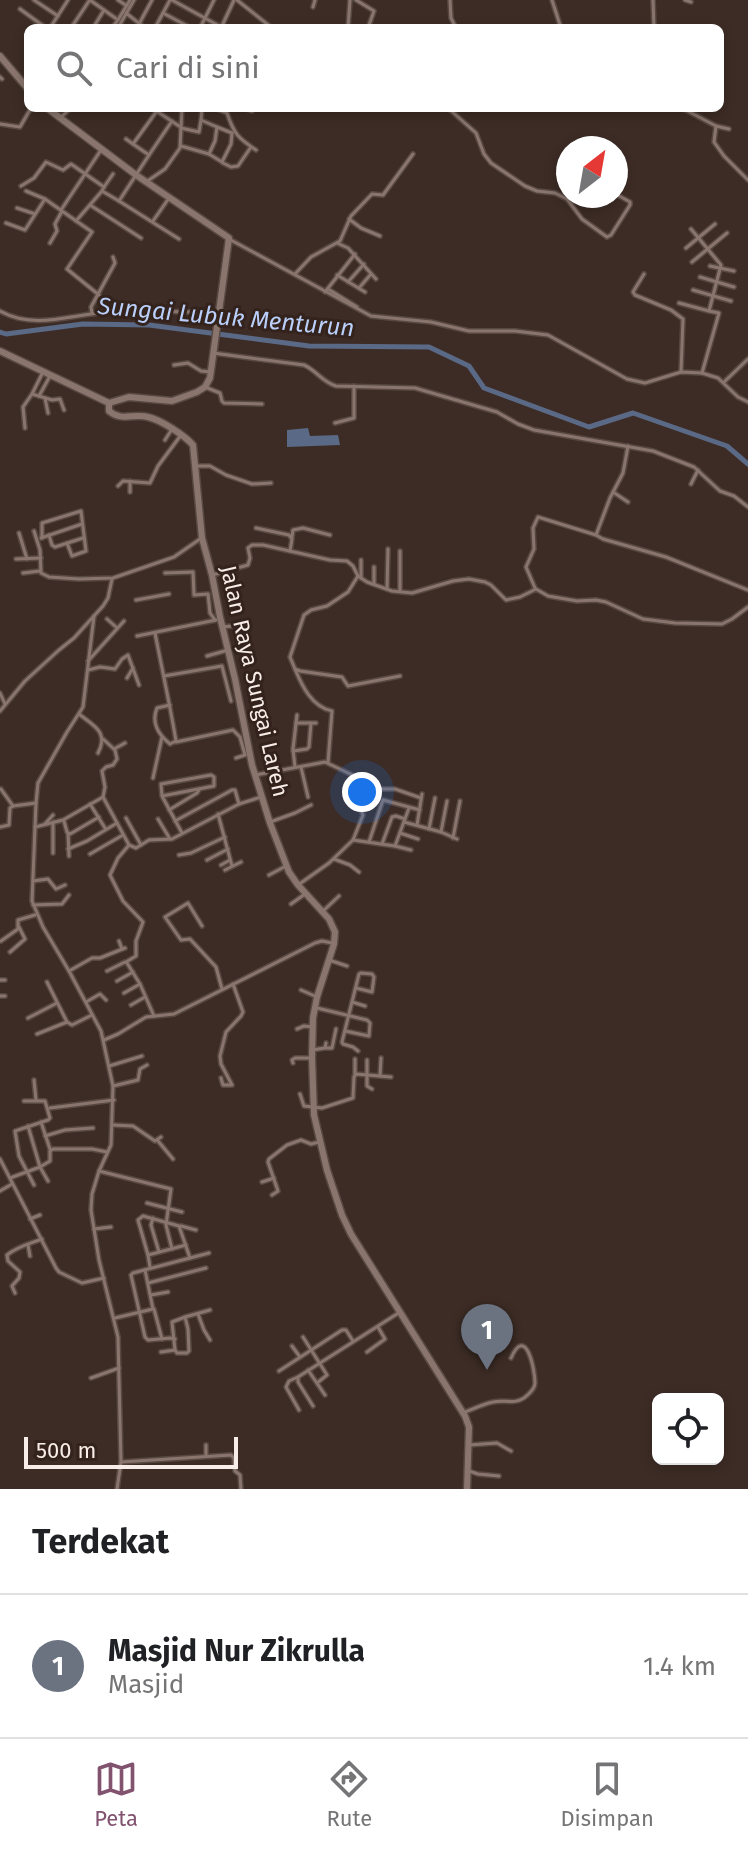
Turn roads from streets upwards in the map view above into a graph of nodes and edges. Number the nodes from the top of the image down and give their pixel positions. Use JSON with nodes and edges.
{"nodes":[{"id":1,"x":34,"y":0,"type":"edge"},
{"id":2,"x":61,"y":0,"type":"edge"},
{"id":3,"x":90,"y":0,"type":"edge"},
{"id":4,"x":118,"y":0,"type":"edge"},
{"id":5,"x":132,"y":0,"type":"edge"},
{"id":6,"x":152,"y":0,"type":"edge"},
{"id":7,"x":171,"y":0,"type":"edge"},
{"id":8,"x":207,"y":0,"type":"edge"},
{"id":9,"x":235,"y":0,"type":"edge"},
{"id":10,"x":315,"y":0,"type":"edge"},
{"id":11,"x":350,"y":0,"type":"edge"},
{"id":12,"x":356,"y":0,"type":"edge"},
{"id":13,"x":450,"y":0,"type":"edge"},
{"id":14,"x":552,"y":0,"type":"edge"},
{"id":15,"x":653,"y":0,"type":"edge"},
{"id":16,"x":67,"y":2,"type":"edge"},
{"id":17,"x":213,"y":2,"type":"edge"},
{"id":18,"x":127,"y":6,"type":"junction"},
{"id":19,"x":313,"y":7,"type":"dead end"},
{"id":20,"x":20,"y":9,"type":"dead end"},
{"id":21,"x":104,"y":10,"type":"junction"},
{"id":22,"x":126,"y":13,"type":"junction"},
{"id":23,"x":163,"y":13,"type":"junction"},
{"id":24,"x":58,"y":16,"type":"junction"},
{"id":25,"x":205,"y":18,"type":"junction"},
{"id":26,"x":118,"y":20,"type":"junction"},
{"id":27,"x":42,"y":24,"type":"edge"},
{"id":28,"x":51,"y":24,"type":"edge"},
{"id":29,"x":74,"y":24,"type":"edge"},
{"id":30,"x":95,"y":24,"type":"edge"},
{"id":31,"x":116,"y":24,"type":"edge"},
{"id":32,"x":120,"y":24,"type":"edge"},
{"id":33,"x":139,"y":24,"type":"joint"},
{"id":34,"x":158,"y":24,"type":"edge"},
{"id":35,"x":184,"y":24,"type":"edge"},
{"id":36,"x":202,"y":24,"type":"edge"},
{"id":37,"x":216,"y":24,"type":"edge"},
{"id":38,"x":223,"y":24,"type":"edge"},
{"id":39,"x":267,"y":24,"type":"edge"},
{"id":40,"x":348,"y":24,"type":"edge"},
{"id":41,"x":369,"y":24,"type":"edge"},
{"id":42,"x":454,"y":24,"type":"edge"},
{"id":43,"x":560,"y":24,"type":"edge"},
{"id":44,"x":654,"y":24,"type":"edge"},
{"id":45,"x":2,"y":60,"type":"edge"},
{"id":46,"x":24,"y":85,"type":"edge"},
{"id":47,"x":29,"y":112,"type":"edge"},
{"id":48,"x":52,"y":112,"type":"edge"},
{"id":49,"x":67,"y":112,"type":"edge"},
{"id":50,"x":157,"y":112,"type":"edge"},
{"id":51,"x":161,"y":112,"type":"edge"},
{"id":52,"x":182,"y":112,"type":"edge"},
{"id":53,"x":202,"y":112,"type":"edge"},
{"id":54,"x":452,"y":112,"type":"edge"},
{"id":55,"x":690,"y":112,"type":"edge"},
{"id":56,"x":227,"y":113,"type":"edge"},
{"id":57,"x":60,"y":118,"type":"junction"},
{"id":58,"x":201,"y":120,"type":"junction"},
{"id":59,"x":172,"y":121,"type":"junction"},
{"id":60,"x":0,"y":124,"type":"edge"},
{"id":61,"x":716,"y":126,"type":"junction"},
{"id":62,"x":217,"y":127,"type":"junction"},
{"id":63,"x":181,"y":128,"type":"junction"},
{"id":64,"x":729,"y":129,"type":"dead end"},
{"id":65,"x":233,"y":133,"type":"junction"},
{"id":66,"x":126,"y":139,"type":"dead end"},
{"id":67,"x":133,"y":144,"type":"junction"},
{"id":68,"x":181,"y":145,"type":"junction"},
{"id":69,"x":251,"y":147,"type":"junction"},
{"id":70,"x":101,"y":150,"type":"junction"},
{"id":71,"x":256,"y":150,"type":"dead end"},
{"id":72,"x":209,"y":154,"type":"junction"},
{"id":73,"x":413,"y":154,"type":"dead end"},
{"id":74,"x":149,"y":155,"type":"junction"},
{"id":75,"x":222,"y":162,"type":"junction"},
{"id":76,"x":85,"y":173,"type":"junction"},
{"id":77,"x":113,"y":174,"type":"dead end"},
{"id":78,"x":136,"y":175,"type":"junction"},
{"id":79,"x":748,"y":180,"type":"edge"},
{"id":80,"x":146,"y":182,"type":"junction"},
{"id":81,"x":21,"y":186,"type":"dead end"},
{"id":82,"x":103,"y":189,"type":"junction"},
{"id":83,"x":26,"y":191,"type":"dead end"},
{"id":84,"x":556,"y":194,"type":"edge"},
{"id":85,"x":169,"y":198,"type":"junction"},
{"id":86,"x":45,"y":199,"type":"junction"},
{"id":87,"x":119,"y":201,"type":"junction"},
{"id":88,"x":90,"y":205,"type":"junction"},
{"id":89,"x":17,"y":208,"type":"dead end"},
{"id":90,"x":574,"y":208,"type":"edge"},
{"id":91,"x":628,"y":208,"type":"edge"},
{"id":92,"x":61,"y":211,"type":"junction"},
{"id":93,"x":35,"y":214,"type":"junction"},
{"id":94,"x":349,"y":219,"type":"junction"},
{"id":95,"x":76,"y":221,"type":"junction"},
{"id":96,"x":153,"y":222,"type":"junction"},
{"id":97,"x":6,"y":223,"type":"dead end"},
{"id":98,"x":715,"y":224,"type":"dead end"},
{"id":99,"x":691,"y":229,"type":"dead end"},
{"id":100,"x":168,"y":233,"type":"junction"},
{"id":101,"x":727,"y":233,"type":"dead end"},
{"id":102,"x":380,"y":236,"type":"dead end"},
{"id":103,"x":141,"y":238,"type":"dead end"},
{"id":104,"x":699,"y":238,"type":"junction"},
{"id":105,"x":164,"y":239,"type":"dead end"},
{"id":106,"x":179,"y":239,"type":"dead end"},
{"id":107,"x":229,"y":239,"type":"junction"},
{"id":108,"x":50,"y":243,"type":"dead end"},
{"id":109,"x":337,"y":243,"type":"junction"},
{"id":110,"x":686,"y":248,"type":"dead end"},
{"id":111,"x":708,"y":249,"type":"junction"},
{"id":112,"x":355,"y":254,"type":"junction"},
{"id":113,"x":113,"y":257,"type":"dead end"},
{"id":114,"x":692,"y":262,"type":"dead end"},
{"id":115,"x":364,"y":264,"type":"junction"},
{"id":116,"x":710,"y":266,"type":"dead end"},
{"id":117,"x":721,"y":268,"type":"junction"},
{"id":118,"x":734,"y":271,"type":"dead end"},
{"id":119,"x":295,"y":274,"type":"junction"},
{"id":120,"x":371,"y":274,"type":"junction"},
{"id":121,"x":644,"y":274,"type":"dead end"},
{"id":122,"x":337,"y":275,"type":"junction"},
{"id":123,"x":700,"y":277,"type":"dead end"},
{"id":124,"x":376,"y":279,"type":"dead end"},
{"id":125,"x":348,"y":282,"type":"junction"},
{"id":126,"x":717,"y":282,"type":"junction"},
{"id":127,"x":734,"y":287,"type":"dead end"},
{"id":128,"x":359,"y":288,"type":"junction"},
{"id":129,"x":326,"y":290,"type":"junction"},
{"id":130,"x":693,"y":290,"type":"dead end"},
{"id":131,"x":365,"y":292,"type":"dead end"},
{"id":132,"x":99,"y":295,"type":"junction"},
{"id":133,"x":713,"y":296,"type":"junction"},
{"id":134,"x":731,"y":301,"type":"dead end"},
{"id":135,"x":679,"y":303,"type":"dead end"},
{"id":136,"x":357,"y":307,"type":"dead end"},
{"id":137,"x":0,"y":311,"type":"edge"},
{"id":138,"x":709,"y":311,"type":"junction"},
{"id":139,"x":92,"y":313,"type":"junction"},
{"id":140,"x":219,"y":313,"type":"junction"},
{"id":141,"x":229,"y":313,"type":"dead end"},
{"id":142,"x":719,"y":313,"type":"junction"},
{"id":143,"x":726,"y":315,"type":"dead end"},
{"id":144,"x":0,"y":351,"type":"edge"},
{"id":145,"x":213,"y":351,"type":"junction"},
{"id":146,"x":748,"y":359,"type":"edge"},
{"id":147,"x":174,"y":365,"type":"dead end"},
{"id":148,"x":211,"y":372,"type":"junction"},
{"id":149,"x":681,"y":372,"type":"junction"},
{"id":150,"x":702,"y":373,"type":"junction"},
{"id":151,"x":47,"y":374,"type":"junction"},
{"id":152,"x":724,"y":382,"type":"junction"},
{"id":153,"x":354,"y":386,"type":"junction"},
{"id":154,"x":205,"y":387,"type":"junction"},
{"id":155,"x":32,"y":394,"type":"junction"},
{"id":156,"x":39,"y":396,"type":"junction"},
{"id":157,"x":45,"y":398,"type":"junction"},
{"id":158,"x":52,"y":400,"type":"junction"},
{"id":159,"x":748,"y":402,"type":"edge"},
{"id":160,"x":109,"y":403,"type":"junction"},
{"id":161,"x":262,"y":404,"type":"dead end"},
{"id":162,"x":53,"y":406,"type":"dead end"},
{"id":163,"x":64,"y":410,"type":"dead end"},
{"id":164,"x":48,"y":413,"type":"dead end"},
{"id":165,"x":335,"y":423,"type":"dead end"},
{"id":166,"x":25,"y":428,"type":"dead end"},
{"id":167,"x":172,"y":429,"type":"junction"},
{"id":168,"x":181,"y":435,"type":"junction"},
{"id":169,"x":165,"y":440,"type":"dead end"},
{"id":170,"x":628,"y":446,"type":"junction"},
{"id":171,"x":194,"y":466,"type":"junction"},
{"id":172,"x":698,"y":470,"type":"junction"},
{"id":173,"x":130,"y":481,"type":"junction"},
{"id":174,"x":271,"y":483,"type":"dead end"},
{"id":175,"x":691,"y":484,"type":"dead end"},
{"id":176,"x":118,"y":486,"type":"dead end"},
{"id":177,"x":130,"y":492,"type":"dead end"},
{"id":178,"x":613,"y":492,"type":"junction"},
{"id":179,"x":628,"y":502,"type":"dead end"},
{"id":180,"x":747,"y":506,"type":"edge"},
{"id":181,"x":742,"y":511,"type":"dead end"},
{"id":182,"x":82,"y":524,"type":"junction"},
{"id":183,"x":256,"y":528,"type":"dead end"},
{"id":184,"x":34,"y":531,"type":"dead end"},
{"id":185,"x":19,"y":533,"type":"dead end"},
{"id":186,"x":49,"y":535,"type":"junction"},
{"id":187,"x":330,"y":535,"type":"dead end"},
{"id":188,"x":596,"y":535,"type":"junction"},
{"id":189,"x":40,"y":538,"type":"junction"},
{"id":190,"x":83,"y":538,"type":"junction"},
{"id":191,"x":202,"y":538,"type":"junction"},
{"id":192,"x":292,"y":538,"type":"junction"},
{"id":193,"x":67,"y":543,"type":"junction"},
{"id":194,"x":388,"y":549,"type":"dead end"},
{"id":195,"x":290,"y":551,"type":"junction"},
{"id":196,"x":400,"y":551,"type":"dead end"},
{"id":197,"x":41,"y":558,"type":"junction"},
{"id":198,"x":16,"y":559,"type":"dead end"},
{"id":199,"x":27,"y":559,"type":"junction"},
{"id":200,"x":361,"y":560,"type":"dead end"},
{"id":201,"x":374,"y":567,"type":"dead end"},
{"id":202,"x":40,"y":571,"type":"junction"},
{"id":203,"x":23,"y":573,"type":"dead end"},
{"id":204,"x":165,"y":573,"type":"dead end"},
{"id":205,"x":212,"y":575,"type":"junction"},
{"id":206,"x":360,"y":577,"type":"junction"},
{"id":207,"x":113,"y":578,"type":"junction"},
{"id":208,"x":374,"y":585,"type":"junction"},
{"id":209,"x":387,"y":589,"type":"junction"},
{"id":210,"x":535,"y":589,"type":"junction"},
{"id":211,"x":748,"y":590,"type":"edge"},
{"id":212,"x":400,"y":592,"type":"junction"},
{"id":213,"x":169,"y":594,"type":"dead end"},
{"id":214,"x":136,"y":600,"type":"dead end"},
{"id":215,"x":748,"y":607,"type":"edge"},
{"id":216,"x":94,"y":616,"type":"junction"},
{"id":217,"x":107,"y":619,"type":"dead end"},
{"id":218,"x":124,"y":621,"type":"dead end"},
{"id":219,"x":219,"y":622,"type":"junction"},
{"id":220,"x":241,"y":625,"type":"dead end"},
{"id":221,"x":117,"y":628,"type":"junction"},
{"id":222,"x":155,"y":633,"type":"junction"},
{"id":223,"x":137,"y":636,"type":"dead end"},
{"id":224,"x":228,"y":650,"type":"junction"},
{"id":225,"x":207,"y":656,"type":"dead end"},
{"id":226,"x":88,"y":661,"type":"junction"},
{"id":227,"x":133,"y":668,"type":"junction"},
{"id":228,"x":295,"y":669,"type":"junction"},
{"id":229,"x":88,"y":671,"type":"junction"},
{"id":230,"x":164,"y":676,"type":"junction"},
{"id":231,"x":400,"y":676,"type":"dead end"},
{"id":232,"x":127,"y":678,"type":"dead end"},
{"id":233,"x":166,"y":683,"type":"junction"},
{"id":234,"x":139,"y":685,"type":"dead end"},
{"id":235,"x":158,"y":685,"type":"dead end"},
{"id":236,"x":0,"y":693,"type":"edge"},
{"id":237,"x":231,"y":701,"type":"dead end"},
{"id":238,"x":5,"y":704,"type":"junction"},
{"id":239,"x":170,"y":705,"type":"junction"},
{"id":240,"x":0,"y":711,"type":"edge"},
{"id":241,"x":79,"y":714,"type":"junction"},
{"id":242,"x":297,"y":715,"type":"dead end"},
{"id":243,"x":296,"y":723,"type":"junction"},
{"id":244,"x":162,"y":737,"type":"junction"},
{"id":245,"x":103,"y":739,"type":"junction"},
{"id":246,"x":176,"y":742,"type":"junction"},
{"id":247,"x":125,"y":743,"type":"dead end"},
{"id":248,"x":114,"y":749,"type":"junction"},
{"id":249,"x":293,"y":751,"type":"junction"},
{"id":250,"x":98,"y":753,"type":"dead end"},
{"id":251,"x":247,"y":755,"type":"junction"},
{"id":252,"x":236,"y":758,"type":"dead end"},
{"id":253,"x":328,"y":763,"type":"junction"},
{"id":254,"x":301,"y":767,"type":"junction"},
{"id":255,"x":295,"y":768,"type":"junction"},
{"id":256,"x":255,"y":775,"type":"junction"},
{"id":257,"x":153,"y":778,"type":"dead end"},
{"id":258,"x":186,"y":779,"type":"junction"},
{"id":259,"x":367,"y":782,"type":"dead end"},
{"id":260,"x":1,"y":789,"type":"edge"},
{"id":261,"x":199,"y":790,"type":"junction"},
{"id":262,"x":189,"y":792,"type":"junction"},
{"id":263,"x":162,"y":796,"type":"junction"},
{"id":264,"x":103,"y":797,"type":"junction"},
{"id":265,"x":262,"y":797,"type":"junction"},
{"id":266,"x":308,"y":797,"type":"dead end"},
{"id":267,"x":435,"y":798,"type":"dead end"},
{"id":268,"x":447,"y":801,"type":"dead end"},
{"id":269,"x":460,"y":801,"type":"dead end"},
{"id":270,"x":36,"y":803,"type":"junction"},
{"id":271,"x":90,"y":804,"type":"junction"},
{"id":272,"x":239,"y":804,"type":"junction"},
{"id":273,"x":311,"y":805,"type":"dead end"},
{"id":274,"x":13,"y":806,"type":"junction"},
{"id":275,"x":409,"y":808,"type":"junction"},
{"id":276,"x":169,"y":810,"type":"junction"},
{"id":277,"x":420,"y":810,"type":"junction"},
{"id":278,"x":218,"y":814,"type":"junction"},
{"id":279,"x":53,"y":815,"type":"dead end"},
{"id":280,"x":99,"y":817,"type":"junction"},
{"id":281,"x":126,"y":818,"type":"dead end"},
{"id":282,"x":158,"y":819,"type":"dead end"},
{"id":283,"x":63,"y":820,"type":"junction"},
{"id":284,"x":405,"y":820,"type":"junction"},
{"id":285,"x":175,"y":821,"type":"junction"},
{"id":286,"x":53,"y":822,"type":"junction"},
{"id":287,"x":270,"y":822,"type":"junction"},
{"id":288,"x":117,"y":823,"type":"junction"},
{"id":289,"x":45,"y":824,"type":"junction"},
{"id":290,"x":417,"y":825,"type":"junction"},
{"id":291,"x":0,"y":827,"type":"edge"},
{"id":292,"x":35,"y":827,"type":"junction"},
{"id":293,"x":106,"y":829,"type":"junction"},
{"id":294,"x":429,"y":829,"type":"junction"},
{"id":295,"x":441,"y":832,"type":"junction"},
{"id":296,"x":68,"y":833,"type":"junction"},
{"id":297,"x":182,"y":833,"type":"junction"},
{"id":298,"x":400,"y":833,"type":"junction"},
{"id":299,"x":123,"y":835,"type":"junction"},
{"id":300,"x":225,"y":837,"type":"junction"},
{"id":301,"x":170,"y":839,"type":"junction"},
{"id":302,"x":418,"y":839,"type":"dead end"},
{"id":303,"x":353,"y":840,"type":"junction"},
{"id":304,"x":369,"y":842,"type":"junction"},
{"id":305,"x":382,"y":844,"type":"junction"},
{"id":306,"x":129,"y":845,"type":"junction"},
{"id":307,"x":141,"y":845,"type":"junction"},
{"id":308,"x":395,"y":846,"type":"junction"},
{"id":309,"x":68,"y":849,"type":"junction"},
{"id":310,"x":228,"y":849,"type":"junction"},
{"id":311,"x":411,"y":850,"type":"dead end"},
{"id":312,"x":53,"y":853,"type":"dead end"},
{"id":313,"x":90,"y":854,"type":"dead end"},
{"id":314,"x":179,"y":855,"type":"dead end"},
{"id":315,"x":69,"y":856,"type":"dead end"},
{"id":316,"x":334,"y":859,"type":"junction"},
{"id":317,"x":207,"y":860,"type":"dead end"},
{"id":318,"x":230,"y":860,"type":"junction"},
{"id":319,"x":241,"y":862,"type":"dead end"},
{"id":320,"x":221,"y":865,"type":"dead end"},
{"id":321,"x":232,"y":866,"type":"junction"},
{"id":322,"x":286,"y":866,"type":"junction"},
{"id":323,"x":225,"y":870,"type":"dead end"},
{"id":324,"x":359,"y":872,"type":"dead end"},
{"id":325,"x":269,"y":875,"type":"dead end"},
{"id":326,"x":33,"y":881,"type":"junction"},
{"id":327,"x":65,"y":885,"type":"dead end"},
{"id":328,"x":298,"y":885,"type":"junction"},
{"id":329,"x":305,"y":894,"type":"junction"},
{"id":330,"x":69,"y":895,"type":"dead end"},
{"id":331,"x":339,"y":896,"type":"dead end"},
{"id":332,"x":291,"y":904,"type":"dead end"},
{"id":333,"x":33,"y":905,"type":"junction"},
{"id":334,"x":322,"y":912,"type":"junction"},
{"id":335,"x":36,"y":914,"type":"junction"},
{"id":336,"x":202,"y":926,"type":"dead end"},
{"id":337,"x":19,"y":927,"type":"junction"},
{"id":338,"x":0,"y":941,"type":"edge"},
{"id":339,"x":119,"y":941,"type":"dead end"},
{"id":340,"x":334,"y":944,"type":"junction"},
{"id":341,"x":10,"y":952,"type":"dead end"},
{"id":342,"x":329,"y":960,"type":"junction"},
{"id":343,"x":126,"y":962,"type":"junction"},
{"id":344,"x":347,"y":966,"type":"dead end"},
{"id":345,"x":69,"y":971,"type":"junction"},
{"id":346,"x":107,"y":971,"type":"dead end"},
{"id":347,"x":133,"y":972,"type":"junction"},
{"id":348,"x":117,"y":981,"type":"dead end"},
{"id":349,"x":47,"y":982,"type":"dead end"},
{"id":350,"x":140,"y":984,"type":"junction"},
{"id":351,"x":233,"y":984,"type":"junction"},
{"id":352,"x":356,"y":988,"type":"junction"},
{"id":353,"x":222,"y":989,"type":"junction"},
{"id":354,"x":301,"y":990,"type":"dead end"},
{"id":355,"x":124,"y":993,"type":"dead end"},
{"id":356,"x":145,"y":997,"type":"junction"},
{"id":357,"x":317,"y":997,"type":"junction"},
{"id":358,"x":106,"y":1000,"type":"dead end"},
{"id":359,"x":86,"y":1002,"type":"junction"},
{"id":360,"x":352,"y":1002,"type":"junction"},
{"id":361,"x":58,"y":1003,"type":"junction"},
{"id":362,"x":131,"y":1005,"type":"dead end"},
{"id":363,"x":365,"y":1006,"type":"dead end"},
{"id":364,"x":315,"y":1008,"type":"junction"},
{"id":365,"x":93,"y":1015,"type":"junction"},
{"id":366,"x":154,"y":1016,"type":"junction"},
{"id":367,"x":349,"y":1016,"type":"junction"},
{"id":368,"x":28,"y":1018,"type":"dead end"},
{"id":369,"x":67,"y":1022,"type":"junction"},
{"id":370,"x":313,"y":1027,"type":"junction"},
{"id":371,"x":297,"y":1029,"type":"dead end"},
{"id":372,"x":336,"y":1029,"type":"dead end"},
{"id":373,"x":345,"y":1031,"type":"junction"},
{"id":374,"x":37,"y":1034,"type":"dead end"},
{"id":375,"x":104,"y":1040,"type":"junction"},
{"id":376,"x":312,"y":1050,"type":"junction"},
{"id":377,"x":358,"y":1051,"type":"dead end"},
{"id":378,"x":142,"y":1056,"type":"dead end"},
{"id":379,"x":312,"y":1058,"type":"junction"},
{"id":380,"x":381,"y":1058,"type":"dead end"},
{"id":381,"x":355,"y":1059,"type":"dead end"},
{"id":382,"x":367,"y":1060,"type":"dead end"},
{"id":383,"x":293,"y":1063,"type":"dead end"},
{"id":384,"x":147,"y":1065,"type":"dead end"},
{"id":385,"x":109,"y":1066,"type":"junction"},
{"id":386,"x":355,"y":1075,"type":"junction"},
{"id":387,"x":367,"y":1075,"type":"junction"},
{"id":388,"x":380,"y":1076,"type":"junction"},
{"id":389,"x":391,"y":1077,"type":"dead end"},
{"id":390,"x":221,"y":1078,"type":"dead end"},
{"id":391,"x":34,"y":1080,"type":"dead end"},
{"id":392,"x":113,"y":1086,"type":"junction"},
{"id":393,"x":372,"y":1089,"type":"dead end"},
{"id":394,"x":300,"y":1094,"type":"dead end"},
{"id":395,"x":340,"y":1096,"type":"dead end"},
{"id":396,"x":36,"y":1100,"type":"junction"},
{"id":397,"x":114,"y":1100,"type":"junction"},
{"id":398,"x":24,"y":1101,"type":"dead end"},
{"id":399,"x":342,"y":1103,"type":"junction"},
{"id":400,"x":48,"y":1108,"type":"junction"},
{"id":401,"x":314,"y":1108,"type":"junction"},
{"id":402,"x":41,"y":1122,"type":"junction"},
{"id":403,"x":113,"y":1125,"type":"junction"},
{"id":404,"x":28,"y":1126,"type":"junction"},
{"id":405,"x":93,"y":1128,"type":"dead end"},
{"id":406,"x":45,"y":1136,"type":"junction"},
{"id":407,"x":319,"y":1142,"type":"junction"},
{"id":408,"x":50,"y":1151,"type":"junction"},
{"id":409,"x":107,"y":1152,"type":"junction"},
{"id":410,"x":0,"y":1159,"type":"edge"},
{"id":411,"x":173,"y":1159,"type":"dead end"},
{"id":412,"x":40,"y":1167,"type":"junction"},
{"id":413,"x":99,"y":1171,"type":"junction"},
{"id":414,"x":27,"y":1172,"type":"junction"},
{"id":415,"x":10,"y":1178,"type":"junction"},
{"id":416,"x":274,"y":1178,"type":"junction"},
{"id":417,"x":48,"y":1181,"type":"dead end"},
{"id":418,"x":262,"y":1182,"type":"dead end"},
{"id":419,"x":12,"y":1184,"type":"junction"},
{"id":420,"x":34,"y":1185,"type":"dead end"},
{"id":421,"x":0,"y":1191,"type":"edge"},
{"id":422,"x":272,"y":1195,"type":"dead end"},
{"id":423,"x":147,"y":1203,"type":"dead end"},
{"id":424,"x":168,"y":1207,"type":"junction"},
{"id":425,"x":182,"y":1212,"type":"dead end"},
{"id":426,"x":40,"y":1215,"type":"dead end"},
{"id":427,"x":153,"y":1218,"type":"junction"},
{"id":428,"x":30,"y":1219,"type":"junction"},
{"id":429,"x":166,"y":1221,"type":"junction"},
{"id":430,"x":177,"y":1225,"type":"junction"},
{"id":431,"x":111,"y":1227,"type":"dead end"},
{"id":432,"x":94,"y":1229,"type":"junction"},
{"id":433,"x":196,"y":1230,"type":"dead end"},
{"id":434,"x":42,"y":1239,"type":"junction"},
{"id":435,"x":28,"y":1245,"type":"junction"},
{"id":436,"x":186,"y":1245,"type":"junction"},
{"id":437,"x":172,"y":1249,"type":"junction"},
{"id":438,"x":159,"y":1252,"type":"junction"},
{"id":439,"x":209,"y":1253,"type":"dead end"},
{"id":440,"x":148,"y":1255,"type":"junction"},
{"id":441,"x":30,"y":1256,"type":"dead end"},
{"id":442,"x":190,"y":1258,"type":"junction"},
{"id":443,"x":151,"y":1268,"type":"junction"},
{"id":444,"x":206,"y":1268,"type":"dead end"},
{"id":445,"x":145,"y":1270,"type":"junction"},
{"id":446,"x":104,"y":1278,"type":"junction"},
{"id":447,"x":148,"y":1283,"type":"junction"},
{"id":448,"x":168,"y":1292,"type":"dead end"},
{"id":449,"x":15,"y":1293,"type":"dead end"},
{"id":450,"x":151,"y":1295,"type":"junction"},
{"id":451,"x":154,"y":1309,"type":"junction"},
{"id":452,"x":210,"y":1310,"type":"dead end"},
{"id":453,"x":140,"y":1312,"type":"junction"},
{"id":454,"x":400,"y":1312,"type":"junction"},
{"id":455,"x":198,"y":1314,"type":"junction"},
{"id":456,"x":185,"y":1317,"type":"junction"},
{"id":457,"x":115,"y":1318,"type":"junction"},
{"id":458,"x":378,"y":1327,"type":"junction"},
{"id":459,"x":303,"y":1337,"type":"dead end"},
{"id":460,"x":162,"y":1339,"type":"junction"},
{"id":461,"x":175,"y":1339,"type":"junction"},
{"id":462,"x":210,"y":1340,"type":"dead end"},
{"id":463,"x":353,"y":1341,"type":"junction"},
{"id":464,"x":292,"y":1346,"type":"dead end"},
{"id":465,"x":311,"y":1349,"type":"junction"},
{"id":466,"x":175,"y":1350,"type":"junction"},
{"id":467,"x":161,"y":1352,"type":"dead end"},
{"id":468,"x":367,"y":1352,"type":"dead end"},
{"id":469,"x":300,"y":1357,"type":"junction"},
{"id":470,"x":511,"y":1358,"type":"dead end"},
{"id":471,"x":320,"y":1363,"type":"junction"},
{"id":472,"x":119,"y":1368,"type":"junction"},
{"id":473,"x":308,"y":1370,"type":"junction"},
{"id":474,"x":279,"y":1371,"type":"dead end"},
{"id":475,"x":298,"y":1377,"type":"junction"},
{"id":476,"x":91,"y":1378,"type":"dead end"},
{"id":477,"x":317,"y":1383,"type":"junction"},
{"id":478,"x":325,"y":1395,"type":"dead end"},
{"id":479,"x":313,"y":1406,"type":"dead end"},
{"id":480,"x":299,"y":1410,"type":"dead end"},
{"id":481,"x":463,"y":1413,"type":"junction"},
{"id":482,"x":206,"y":1445,"type":"dead end"},
{"id":483,"x":469,"y":1445,"type":"junction"},
{"id":484,"x":511,"y":1451,"type":"dead end"},
{"id":485,"x":206,"y":1456,"type":"junction"},
{"id":486,"x":121,"y":1462,"type":"junction"},
{"id":487,"x":469,"y":1471,"type":"junction"},
{"id":488,"x":499,"y":1476,"type":"dead end"},
{"id":489,"x":117,"y":1489,"type":"edge"},
{"id":490,"x":241,"y":1489,"type":"edge"},
{"id":491,"x":467,"y":1489,"type":"edge"}],
"edges":[{"from":1,"to":24,"type":"street"},
{"from":2,"to":16,"type":"street"},
{"from":3,"to":21,"type":"street"},
{"from":3,"to":29,"type":"street"},
{"from":4,"to":18,"type":"street"},
{"from":5,"to":18,"type":"street"},
{"from":5,"to":22,"type":"street"},
{"from":6,"to":33,"type":"street"},
{"from":7,"to":23,"type":"street"},
{"from":7,"to":25,"type":"street"},
{"from":8,"to":17,"type":"street"},
{"from":9,"to":38,"type":"street"},
{"from":9,"to":39,"type":"street"},
{"from":10,"to":19,"type":"street"},
{"from":11,"to":40,"type":"street"},
{"from":12,"to":41,"type":"street"},
{"from":13,"to":42,"type":"street"},
{"from":14,"to":43,"type":"street"},
{"from":15,"to":44,"type":"street"},
{"from":16,"to":24,"type":"street"},
{"from":17,"to":25,"type":"street"},
{"from":18,"to":26,"type":"street"},
{"from":20,"to":27,"type":"street"},
{"from":21,"to":26,"type":"street"},
{"from":21,"to":30,"type":"street"},
{"from":22,"to":32,"type":"street"},
{"from":22,"to":33,"type":"street"},
{"from":23,"to":34,"type":"street"},
{"from":23,"to":35,"type":"street"},
{"from":24,"to":28,"type":"street"},
{"from":25,"to":36,"type":"street"},
{"from":25,"to":37,"type":"street"},
{"from":26,"to":31,"type":"street"},
{"from":45,"to":46,"type":"street"},
{"from":47,"to":60,"type":"street"},
{"from":48,"to":57,"type":"street"},
{"from":49,"to":57,"type":"street"},
{"from":50,"to":67,"type":"street"},
{"from":51,"to":59,"type":"street"},
{"from":52,"to":63,"type":"street"},
{"from":53,"to":58,"type":"street"},
{"from":54,"to":84,"type":"street"},
{"from":55,"to":61,"type":"street"},
{"from":56,"to":65,"type":"street"},
{"from":57,"to":70,"type":"street"},
{"from":58,"to":62,"type":"street"},
{"from":58,"to":63,"type":"street"},
{"from":59,"to":63,"type":"street"},
{"from":59,"to":74,"type":"street"},
{"from":61,"to":64,"type":"street"},
{"from":61,"to":79,"type":"street"},
{"from":62,"to":65,"type":"street"},
{"from":62,"to":72,"type":"street"},
{"from":63,"to":68,"type":"street"},
{"from":65,"to":69,"type":"street"},
{"from":65,"to":75,"type":"street"},
{"from":66,"to":67,"type":"street"},
{"from":67,"to":74,"type":"street"},
{"from":68,"to":72,"type":"street"},
{"from":68,"to":80,"type":"street"},
{"from":69,"to":71,"type":"street"},
{"from":69,"to":75,"type":"street"},
{"from":70,"to":76,"type":"street"},
{"from":70,"to":78,"type":"street"},
{"from":72,"to":75,"type":"street"},
{"from":73,"to":94,"type":"street"},
{"from":74,"to":78,"type":"street"},
{"from":76,"to":81,"type":"street"},
{"from":76,"to":82,"type":"street"},
{"from":76,"to":92,"type":"street"},
{"from":77,"to":82,"type":"street"},
{"from":78,"to":80,"type":"street"},
{"from":78,"to":87,"type":"street"},
{"from":80,"to":85,"type":"street"},
{"from":82,"to":87,"type":"street"},
{"from":82,"to":88,"type":"street"},
{"from":83,"to":86,"type":"street"},
{"from":85,"to":96,"type":"street"},
{"from":85,"to":107,"type":"street"},
{"from":86,"to":92,"type":"street"},
{"from":86,"to":93,"type":"street"},
{"from":87,"to":96,"type":"street"},
{"from":88,"to":95,"type":"street"},
{"from":88,"to":103,"type":"street"},
{"from":89,"to":93,"type":"street"},
{"from":90,"to":91,"type":"street"},
{"from":92,"to":95,"type":"street"},
{"from":92,"to":108,"type":"street"},
{"from":93,"to":97,"type":"street"},
{"from":94,"to":102,"type":"street"},
{"from":94,"to":109,"type":"street"},
{"from":95,"to":132,"type":"street"},
{"from":96,"to":100,"type":"street"},
{"from":98,"to":104,"type":"street"},
{"from":99,"to":104,"type":"street"},
{"from":100,"to":105,"type":"street"},
{"from":100,"to":106,"type":"street"},
{"from":101,"to":111,"type":"street"},
{"from":104,"to":110,"type":"street"},
{"from":104,"to":111,"type":"street"},
{"from":107,"to":119,"type":"street"},
{"from":107,"to":140,"type":"street"},
{"from":109,"to":112,"type":"street"},
{"from":109,"to":119,"type":"street"},
{"from":111,"to":114,"type":"street"},
{"from":111,"to":117,"type":"street"},
{"from":112,"to":115,"type":"street"},
{"from":112,"to":122,"type":"street"},
{"from":113,"to":132,"type":"street"},
{"from":115,"to":120,"type":"street"},
{"from":115,"to":125,"type":"street"},
{"from":116,"to":117,"type":"street"},
{"from":117,"to":118,"type":"street"},
{"from":117,"to":126,"type":"street"},
{"from":119,"to":129,"type":"street"},
{"from":120,"to":124,"type":"street"},
{"from":120,"to":128,"type":"street"},
{"from":121,"to":149,"type":"street"},
{"from":122,"to":125,"type":"street"},
{"from":122,"to":129,"type":"street"},
{"from":123,"to":126,"type":"street"},
{"from":125,"to":128,"type":"street"},
{"from":126,"to":127,"type":"street"},
{"from":126,"to":133,"type":"street"},
{"from":128,"to":131,"type":"street"},
{"from":129,"to":136,"type":"street"},
{"from":129,"to":149,"type":"street"},
{"from":130,"to":133,"type":"street"},
{"from":132,"to":139,"type":"street"},
{"from":133,"to":134,"type":"street"},
{"from":133,"to":138,"type":"street"},
{"from":135,"to":138,"type":"street"},
{"from":137,"to":139,"type":"street"},
{"from":138,"to":142,"type":"street"},
{"from":139,"to":140,"type":"street"},
{"from":140,"to":141,"type":"street"},
{"from":140,"to":145,"type":"street"},
{"from":142,"to":143,"type":"street"},
{"from":142,"to":150,"type":"street"},
{"from":144,"to":151,"type":"street"},
{"from":145,"to":148,"type":"street"},
{"from":145,"to":153,"type":"street"},
{"from":146,"to":152,"type":"street"},
{"from":147,"to":148,"type":"street"},
{"from":148,"to":154,"type":"street"},
{"from":149,"to":150,"type":"street"},
{"from":150,"to":152,"type":"street"},
{"from":151,"to":155,"type":"street"},
{"from":151,"to":156,"type":"street"},
{"from":151,"to":160,"type":"street"},
{"from":152,"to":159,"type":"street"},
{"from":153,"to":165,"type":"street"},
{"from":153,"to":170,"type":"street"},
{"from":154,"to":160,"type":"street"},
{"from":154,"to":161,"type":"street"},
{"from":155,"to":156,"type":"street"},
{"from":155,"to":166,"type":"street"},
{"from":156,"to":157,"type":"street"},
{"from":157,"to":158,"type":"street"},
{"from":157,"to":164,"type":"street"},
{"from":158,"to":162,"type":"street"},
{"from":158,"to":163,"type":"street"},
{"from":160,"to":167,"type":"street"},
{"from":167,"to":168,"type":"street"},
{"from":167,"to":169,"type":"street"},
{"from":168,"to":171,"type":"street","name":"Jalan Raya Sungai Lareh"},
{"from":168,"to":173,"type":"street"},
{"from":170,"to":172,"type":"street"},
{"from":170,"to":178,"type":"street"},
{"from":171,"to":174,"type":"street"},
{"from":171,"to":191,"type":"street","name":"Jalan Raya Sungai Lareh"},
{"from":172,"to":175,"type":"street"},
{"from":172,"to":180,"type":"street"},
{"from":173,"to":176,"type":"street"},
{"from":173,"to":177,"type":"street"},
{"from":178,"to":179,"type":"street"},
{"from":178,"to":188,"type":"street"},
{"from":180,"to":181,"type":"street"},
{"from":182,"to":186,"type":"street"},
{"from":182,"to":189,"type":"street"},
{"from":182,"to":190,"type":"street"},
{"from":183,"to":192,"type":"street"},
{"from":184,"to":189,"type":"street"},
{"from":185,"to":199,"type":"street"},
{"from":186,"to":189,"type":"street"},
{"from":186,"to":193,"type":"street"},
{"from":187,"to":192,"type":"street"},
{"from":188,"to":210,"type":"street"},
{"from":188,"to":211,"type":"street"},
{"from":189,"to":197,"type":"street"},
{"from":190,"to":193,"type":"street"},
{"from":190,"to":193,"type":"street"},
{"from":191,"to":205,"type":"street","name":"Jalan Raya Sungai Lareh"},
{"from":191,"to":207,"type":"street"},
{"from":192,"to":195,"type":"street"},
{"from":194,"to":209,"type":"street"},
{"from":195,"to":205,"type":"street"},
{"from":195,"to":206,"type":"street"},
{"from":196,"to":212,"type":"street"},
{"from":197,"to":199,"type":"street"},
{"from":197,"to":202,"type":"street"},
{"from":198,"to":199,"type":"street"},
{"from":200,"to":206,"type":"street"},
{"from":201,"to":208,"type":"street"},
{"from":202,"to":203,"type":"street"},
{"from":202,"to":207,"type":"street"},
{"from":204,"to":219,"type":"street"},
{"from":205,"to":219,"type":"street","name":"Jalan Raya Sungai Lareh"},
{"from":206,"to":208,"type":"street"},
{"from":206,"to":228,"type":"street"},
{"from":207,"to":216,"type":"street"},
{"from":208,"to":209,"type":"street"},
{"from":209,"to":212,"type":"street"},
{"from":210,"to":212,"type":"street"},
{"from":210,"to":215,"type":"street"},
{"from":213,"to":214,"type":"street"},
{"from":216,"to":226,"type":"street"},
{"from":216,"to":238,"type":"street"},
{"from":217,"to":221,"type":"street"},
{"from":218,"to":221,"type":"street"},
{"from":219,"to":220,"type":"street"},
{"from":219,"to":222,"type":"street"},
{"from":219,"to":224,"type":"street","name":"Jalan Raya Sungai Lareh"},
{"from":221,"to":226,"type":"street"},
{"from":222,"to":223,"type":"street"},
{"from":222,"to":230,"type":"street"},
{"from":224,"to":225,"type":"street"},
{"from":224,"to":251,"type":"street","name":"Jalan Raya Sungai Lareh"},
{"from":226,"to":229,"type":"street"},
{"from":227,"to":229,"type":"street"},
{"from":227,"to":232,"type":"street"},
{"from":227,"to":234,"type":"street"},
{"from":228,"to":231,"type":"street"},
{"from":228,"to":253,"type":"street"},
{"from":229,"to":241,"type":"street"},
{"from":230,"to":233,"type":"street"},
{"from":230,"to":237,"type":"street"},
{"from":233,"to":235,"type":"street"},
{"from":233,"to":239,"type":"street"},
{"from":236,"to":238,"type":"street"},
{"from":238,"to":240,"type":"street"},
{"from":239,"to":244,"type":"street"},
{"from":239,"to":246,"type":"street"},
{"from":241,"to":245,"type":"street"},
{"from":241,"to":270,"type":"street"},
{"from":242,"to":243,"type":"street"},
{"from":243,"to":249,"type":"street"},
{"from":243,"to":249,"type":"street"},
{"from":244,"to":246,"type":"street"},
{"from":244,"to":257,"type":"street"},
{"from":245,"to":248,"type":"street"},
{"from":245,"to":250,"type":"street"},
{"from":246,"to":251,"type":"street"},
{"from":247,"to":248,"type":"street"},
{"from":248,"to":264,"type":"street"},
{"from":249,"to":255,"type":"street"},
{"from":251,"to":252,"type":"street"},
{"from":251,"to":256,"type":"street","name":"Jalan Raya Sungai Lareh"},
{"from":253,"to":254,"type":"street"},
{"from":253,"to":259,"type":"street"},
{"from":254,"to":255,"type":"street"},
{"from":254,"to":266,"type":"street"},
{"from":255,"to":256,"type":"street"},
{"from":256,"to":265,"type":"street","name":"Jalan Raya Sungai Lareh"},
{"from":258,"to":261,"type":"street"},
{"from":258,"to":262,"type":"street"},
{"from":258,"to":263,"type":"street"},
{"from":260,"to":274,"type":"street"},
{"from":261,"to":262,"type":"street"},
{"from":261,"to":276,"type":"street"},
{"from":262,"to":263,"type":"street"},
{"from":263,"to":276,"type":"street"},
{"from":264,"to":271,"type":"street"},
{"from":264,"to":288,"type":"street"},
{"from":265,"to":272,"type":"street"},
{"from":265,"to":287,"type":"street","name":"Jalan Raya Sungai Lareh"},
{"from":267,"to":294,"type":"street"},
{"from":268,"to":295,"type":"street"},
{"from":269,"to":295,"type":"street"},
{"from":270,"to":274,"type":"street"},
{"from":270,"to":292,"type":"street"},
{"from":271,"to":280,"type":"street"},
{"from":271,"to":283,"type":"street"},
{"from":272,"to":278,"type":"street"},
{"from":272,"to":285,"type":"street"},
{"from":273,"to":287,"type":"street"},
{"from":274,"to":291,"type":"street"},
{"from":275,"to":277,"type":"street"},
{"from":275,"to":284,"type":"street"},
{"from":275,"to":304,"type":"street"},
{"from":276,"to":285,"type":"street"},
{"from":277,"to":290,"type":"street"},
{"from":277,"to":303,"type":"street"},
{"from":278,"to":297,"type":"street"},
{"from":278,"to":300,"type":"street"},
{"from":279,"to":289,"type":"street"},
{"from":280,"to":293,"type":"street"},
{"from":280,"to":296,"type":"street"},
{"from":281,"to":307,"type":"street"},
{"from":282,"to":301,"type":"street"},
{"from":283,"to":286,"type":"street"},
{"from":283,"to":296,"type":"street"},
{"from":284,"to":290,"type":"street"},
{"from":284,"to":298,"type":"street"},
{"from":284,"to":305,"type":"street"},
{"from":285,"to":297,"type":"street"},
{"from":286,"to":289,"type":"street"},
{"from":286,"to":312,"type":"street"},
{"from":287,"to":322,"type":"street","name":"Jalan Raya Sungai Lareh"},
{"from":288,"to":293,"type":"street"},
{"from":288,"to":299,"type":"street"},
{"from":289,"to":292,"type":"street"},
{"from":290,"to":294,"type":"street"},
{"from":292,"to":326,"type":"street"},
{"from":293,"to":309,"type":"street"},
{"from":294,"to":295,"type":"street"},
{"from":296,"to":309,"type":"street"},
{"from":297,"to":301,"type":"street"},
{"from":298,"to":302,"type":"street"},
{"from":298,"to":308,"type":"street"},
{"from":299,"to":306,"type":"street"},
{"from":299,"to":313,"type":"street"},
{"from":300,"to":310,"type":"street"},
{"from":300,"to":314,"type":"street"},
{"from":301,"to":307,"type":"street"},
{"from":303,"to":304,"type":"street"},
{"from":303,"to":316,"type":"street"},
{"from":304,"to":305,"type":"street"},
{"from":305,"to":308,"type":"street"},
{"from":306,"to":307,"type":"street"},
{"from":306,"to":343,"type":"street"},
{"from":308,"to":311,"type":"street"},
{"from":309,"to":315,"type":"street"},
{"from":310,"to":317,"type":"street"},
{"from":310,"to":318,"type":"street"},
{"from":316,"to":324,"type":"street"},
{"from":316,"to":328,"type":"street"},
{"from":318,"to":320,"type":"street"},
{"from":318,"to":321,"type":"street"},
{"from":319,"to":321,"type":"street"},
{"from":321,"to":323,"type":"street"},
{"from":322,"to":325,"type":"street"},
{"from":322,"to":328,"type":"street","name":"Jalan Raya Sungai Lareh"},
{"from":326,"to":327,"type":"street"},
{"from":326,"to":333,"type":"street"},
{"from":328,"to":329,"type":"street","name":"Jalan Raya Sungai Lareh"},
{"from":329,"to":332,"type":"street"},
{"from":329,"to":334,"type":"street","name":"Jalan Raya Sungai Lareh"},
{"from":330,"to":333,"type":"street"},
{"from":331,"to":334,"type":"street"},
{"from":333,"to":335,"type":"street"},
{"from":334,"to":340,"type":"street","name":"Jalan Raya Sungai Lareh"},
{"from":335,"to":337,"type":"street"},
{"from":335,"to":345,"type":"street"},
{"from":336,"to":353,"type":"street"},
{"from":337,"to":338,"type":"street"},
{"from":337,"to":341,"type":"street"},
{"from":339,"to":345,"type":"street"},
{"from":340,"to":342,"type":"street"},
{"from":340,"to":351,"type":"street"},
{"from":342,"to":344,"type":"street"},
{"from":342,"to":357,"type":"street"},
{"from":343,"to":346,"type":"street"},
{"from":343,"to":347,"type":"street"},
{"from":345,"to":359,"type":"street"},
{"from":347,"to":348,"type":"street"},
{"from":347,"to":350,"type":"street"},
{"from":349,"to":361,"type":"street"},
{"from":350,"to":355,"type":"street"},
{"from":350,"to":356,"type":"street"},
{"from":351,"to":353,"type":"street"},
{"from":351,"to":390,"type":"street"},
{"from":352,"to":352,"type":"street"},
{"from":352,"to":360,"type":"street"},
{"from":353,"to":366,"type":"street"},
{"from":354,"to":357,"type":"street"},
{"from":356,"to":362,"type":"street"},
{"from":356,"to":366,"type":"street"},
{"from":357,"to":364,"type":"street"},
{"from":358,"to":359,"type":"street"},
{"from":359,"to":365,"type":"street"},
{"from":360,"to":363,"type":"street"},
{"from":360,"to":367,"type":"street"},
{"from":361,"to":368,"type":"street"},
{"from":361,"to":369,"type":"street"},
{"from":364,"to":367,"type":"street"},
{"from":364,"to":370,"type":"street"},
{"from":365,"to":369,"type":"street"},
{"from":365,"to":375,"type":"street"},
{"from":366,"to":375,"type":"street"},
{"from":367,"to":373,"type":"street"},
{"from":367,"to":373,"type":"street"},
{"from":369,"to":374,"type":"street"},
{"from":370,"to":371,"type":"street"},
{"from":370,"to":376,"type":"street"},
{"from":372,"to":376,"type":"street"},
{"from":373,"to":377,"type":"street"},
{"from":375,"to":385,"type":"street"},
{"from":376,"to":379,"type":"street"},
{"from":378,"to":385,"type":"street"},
{"from":379,"to":383,"type":"street"},
{"from":379,"to":401,"type":"street"},
{"from":380,"to":388,"type":"street"},
{"from":381,"to":386,"type":"street"},
{"from":382,"to":387,"type":"street"},
{"from":384,"to":392,"type":"street"},
{"from":385,"to":392,"type":"street"},
{"from":386,"to":387,"type":"street"},
{"from":386,"to":399,"type":"street"},
{"from":387,"to":388,"type":"street"},
{"from":387,"to":393,"type":"street"},
{"from":388,"to":389,"type":"street"},
{"from":391,"to":396,"type":"street"},
{"from":392,"to":397,"type":"street"},
{"from":394,"to":401,"type":"street"},
{"from":395,"to":399,"type":"street"},
{"from":396,"to":398,"type":"street"},
{"from":396,"to":400,"type":"street"},
{"from":397,"to":400,"type":"street"},
{"from":397,"to":403,"type":"street"},
{"from":399,"to":401,"type":"street"},
{"from":400,"to":402,"type":"street"},
{"from":401,"to":407,"type":"street"},
{"from":402,"to":404,"type":"street"},
{"from":402,"to":406,"type":"street"},
{"from":403,"to":409,"type":"street"},
{"from":403,"to":411,"type":"street"},
{"from":404,"to":412,"type":"street"},
{"from":404,"to":414,"type":"street"},
{"from":405,"to":406,"type":"street"},
{"from":406,"to":408,"type":"street"},
{"from":407,"to":416,"type":"street"},
{"from":407,"to":454,"type":"street"},
{"from":408,"to":409,"type":"street"},
{"from":408,"to":412,"type":"street"},
{"from":409,"to":413,"type":"street"},
{"from":410,"to":415,"type":"street"},
{"from":412,"to":414,"type":"street"},
{"from":412,"to":417,"type":"street"},
{"from":413,"to":424,"type":"street"},
{"from":413,"to":432,"type":"street"},
{"from":414,"to":415,"type":"street"},
{"from":414,"to":420,"type":"street"},
{"from":415,"to":419,"type":"street"},
{"from":416,"to":418,"type":"street"},
{"from":416,"to":422,"type":"street"},
{"from":419,"to":421,"type":"street"},
{"from":419,"to":428,"type":"street"},
{"from":423,"to":424,"type":"street"},
{"from":424,"to":425,"type":"street"},
{"from":424,"to":429,"type":"street"},
{"from":426,"to":428,"type":"street"},
{"from":427,"to":429,"type":"street"},
{"from":427,"to":438,"type":"street"},
{"from":427,"to":440,"type":"street"},
{"from":428,"to":434,"type":"street"},
{"from":429,"to":430,"type":"street"},
{"from":429,"to":437,"type":"street"},
{"from":430,"to":433,"type":"street"},
{"from":430,"to":436,"type":"street"},
{"from":431,"to":432,"type":"street"},
{"from":432,"to":446,"type":"street"},
{"from":434,"to":435,"type":"street"},
{"from":434,"to":446,"type":"street"},
{"from":435,"to":441,"type":"street"},
{"from":435,"to":449,"type":"street"},
{"from":436,"to":437,"type":"street"},
{"from":436,"to":442,"type":"street"},
{"from":437,"to":438,"type":"street"},
{"from":438,"to":440,"type":"street"},
{"from":439,"to":442,"type":"street"},
{"from":440,"to":443,"type":"street"},
{"from":442,"to":443,"type":"street"},
{"from":443,"to":445,"type":"street"},
{"from":444,"to":447,"type":"street"},
{"from":445,"to":447,"type":"street"},
{"from":445,"to":453,"type":"street"},
{"from":446,"to":457,"type":"street"},
{"from":447,"to":450,"type":"street"},
{"from":448,"to":450,"type":"street"},
{"from":450,"to":451,"type":"street"},
{"from":451,"to":453,"type":"street"},
{"from":451,"to":460,"type":"street"},
{"from":452,"to":455,"type":"street"},
{"from":453,"to":457,"type":"street"},
{"from":453,"to":460,"type":"street"},
{"from":454,"to":458,"type":"street"},
{"from":454,"to":481,"type":"street"},
{"from":455,"to":456,"type":"street"},
{"from":455,"to":462,"type":"street"},
{"from":456,"to":461,"type":"street"},
{"from":456,"to":466,"type":"street"},
{"from":457,"to":472,"type":"street"},
{"from":458,"to":463,"type":"street"},
{"from":458,"to":468,"type":"street"},
{"from":459,"to":465,"type":"street"},
{"from":460,"to":461,"type":"street"},
{"from":461,"to":466,"type":"street"},
{"from":463,"to":465,"type":"street"},
{"from":463,"to":471,"type":"street"},
{"from":464,"to":469,"type":"street"},
{"from":465,"to":469,"type":"street"},
{"from":465,"to":471,"type":"street"},
{"from":466,"to":467,"type":"street"},
{"from":469,"to":474,"type":"street"},
{"from":470,"to":481,"type":"street"},
{"from":471,"to":473,"type":"street"},
{"from":471,"to":477,"type":"street"},
{"from":472,"to":476,"type":"street"},
{"from":472,"to":486,"type":"street"},
{"from":473,"to":475,"type":"street"},
{"from":473,"to":477,"type":"street"},
{"from":475,"to":479,"type":"street"},
{"from":475,"to":480,"type":"street"},
{"from":477,"to":478,"type":"street"},
{"from":481,"to":483,"type":"street"},
{"from":482,"to":485,"type":"street"},
{"from":483,"to":484,"type":"street"},
{"from":483,"to":487,"type":"street"},
{"from":485,"to":486,"type":"street"},
{"from":485,"to":490,"type":"street"},
{"from":486,"to":489,"type":"street"},
{"from":487,"to":488,"type":"street"},
{"from":487,"to":491,"type":"street"}]}
